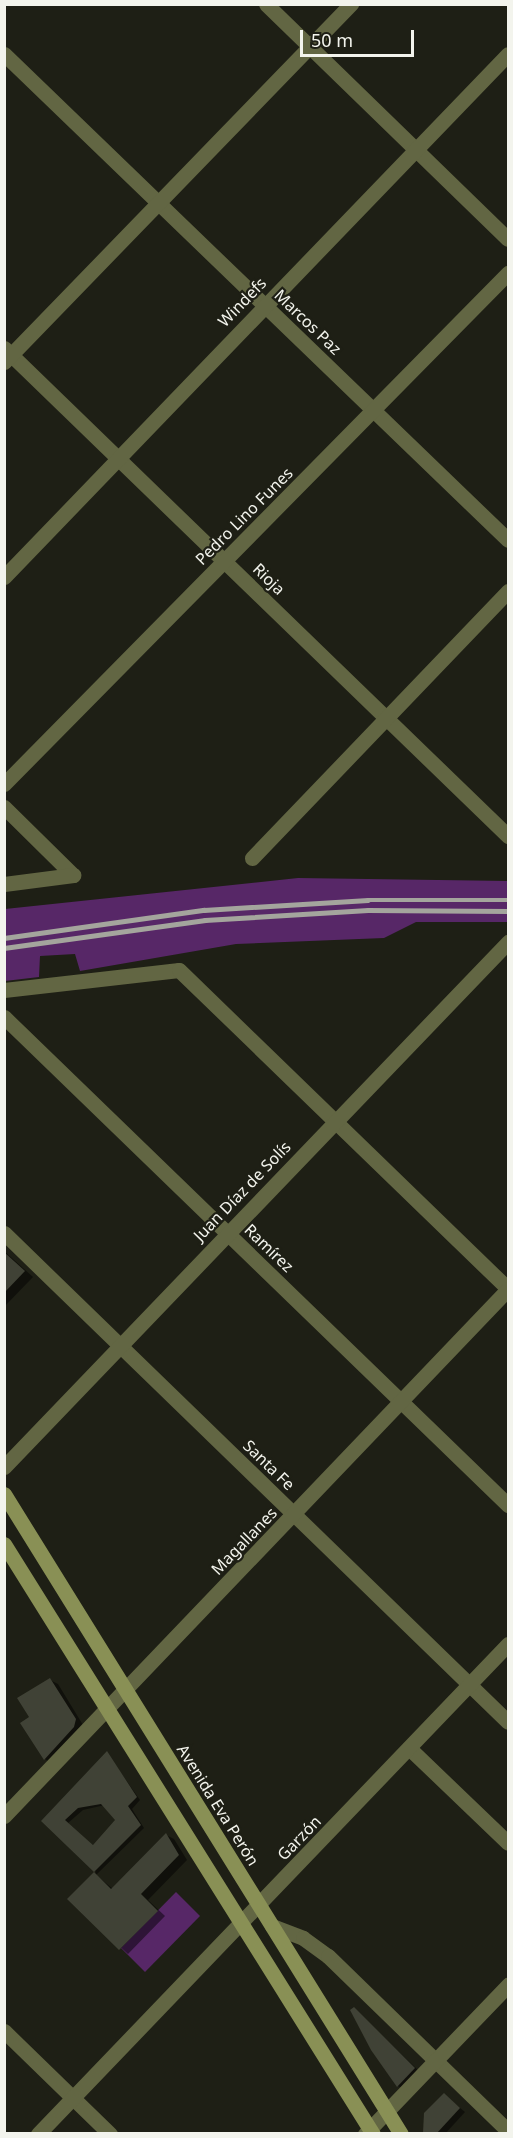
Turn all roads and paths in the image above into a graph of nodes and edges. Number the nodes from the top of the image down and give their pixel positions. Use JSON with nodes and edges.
{"nodes":[{"id":1,"x":266,"y":4,"type":"edge"},
{"id":2,"x":351,"y":4,"type":"edge"},
{"id":3,"x":309,"y":46,"type":"junction"},
{"id":4,"x":4,"y":54,"type":"edge"},
{"id":5,"x":508,"y":54,"type":"edge"},
{"id":6,"x":416,"y":150,"type":"junction"},
{"id":7,"x":158,"y":201,"type":"junction"},
{"id":8,"x":508,"y":239,"type":"edge"},
{"id":9,"x":508,"y":273,"type":"edge"},
{"id":10,"x":264,"y":305,"type":"junction"},
{"id":11,"x":7,"y":355,"type":"edge"},
{"id":12,"x":373,"y":410,"type":"junction"},
{"id":13,"x":118,"y":459,"type":"junction"},
{"id":14,"x":508,"y":540,"type":"edge"},
{"id":15,"x":224,"y":561,"type":"junction"},
{"id":16,"x":4,"y":577,"type":"edge"},
{"id":17,"x":508,"y":591,"type":"edge"},
{"id":18,"x":387,"y":719,"type":"junction"},
{"id":19,"x":4,"y":784,"type":"edge"},
{"id":20,"x":4,"y":807,"type":"edge"},
{"id":21,"x":508,"y":836,"type":"edge"},
{"id":22,"x":252,"y":858,"type":"dead end"},
{"id":23,"x":4,"y":884,"type":"edge"},
{"id":24,"x":508,"y":942,"type":"edge"},
{"id":25,"x":4,"y":990,"type":"edge"},
{"id":26,"x":4,"y":1017,"type":"edge"},
{"id":27,"x":335,"y":1122,"type":"junction"},
{"id":28,"x":227,"y":1232,"type":"junction"},
{"id":29,"x":4,"y":1233,"type":"edge"},
{"id":30,"x":508,"y":1289,"type":"edge"},
{"id":31,"x":120,"y":1345,"type":"junction"},
{"id":32,"x":402,"y":1401,"type":"junction"},
{"id":33,"x":4,"y":1467,"type":"edge"},
{"id":34,"x":4,"y":1494,"type":"edge"},
{"id":35,"x":508,"y":1505,"type":"edge"},
{"id":36,"x":294,"y":1514,"type":"junction"},
{"id":37,"x":4,"y":1544,"type":"edge"},
{"id":38,"x":508,"y":1644,"type":"edge"},
{"id":39,"x":470,"y":1684,"type":"junction"},
{"id":40,"x":126,"y":1691,"type":"junction"},
{"id":41,"x":107,"y":1710,"type":"junction"},
{"id":42,"x":508,"y":1722,"type":"edge"},
{"id":43,"x":409,"y":1748,"type":"junction"},
{"id":44,"x":4,"y":1816,"type":"edge"},
{"id":45,"x":508,"y":1843,"type":"edge"},
{"id":46,"x":259,"y":1906,"type":"junction"},
{"id":47,"x":242,"y":1924,"type":"junction"},
{"id":48,"x":272,"y":1926,"type":"junction"},
{"id":49,"x":508,"y":1985,"type":"edge"},
{"id":50,"x":4,"y":2031,"type":"edge"},
{"id":51,"x":436,"y":2061,"type":"junction"},
{"id":52,"x":73,"y":2098,"type":"junction"},
{"id":53,"x":387,"y":2111,"type":"junction"},
{"id":54,"x":508,"y":2131,"type":"edge"},
{"id":55,"x":369,"y":2132,"type":"edge"},
{"id":56,"x":38,"y":2133,"type":"edge"},
{"id":57,"x":110,"y":2133,"type":"edge"},
{"id":58,"x":401,"y":2133,"type":"edge"}],
"edges":[{"from":1,"to":3,"type":"street"},
{"from":2,"to":3,"type":"street"},
{"from":3,"to":6,"type":"street"},
{"from":3,"to":7,"type":"street"},
{"from":4,"to":7,"type":"street","name":"Marcos Paz"},
{"from":5,"to":6,"type":"street","name":"Windefs"},
{"from":6,"to":8,"type":"street"},
{"from":6,"to":10,"type":"street","name":"Windefs"},
{"from":7,"to":10,"type":"street","name":"Marcos Paz"},
{"from":7,"to":11,"type":"street"},
{"from":9,"to":12,"type":"street","name":"Pedro Lino Funes"},
{"from":10,"to":12,"type":"street","name":"Marcos Paz"},
{"from":10,"to":13,"type":"street","name":"Windefs"},
{"from":11,"to":13,"type":"street","name":"Rioja"},
{"from":12,"to":14,"type":"street","name":"Marcos Paz"},
{"from":12,"to":15,"type":"street","name":"Pedro Lino Funes"},
{"from":13,"to":15,"type":"street","name":"Rioja"},
{"from":13,"to":16,"type":"street","name":"Windefs"},
{"from":15,"to":18,"type":"street","name":"Rioja"},
{"from":15,"to":19,"type":"street","name":"Pedro Lino Funes"},
{"from":17,"to":18,"type":"street"},
{"from":18,"to":21,"type":"street","name":"Rioja"},
{"from":18,"to":22,"type":"street"},
{"from":20,"to":23,"type":"street"},
{"from":24,"to":27,"type":"street","name":"Juan Díaz de Solís"},
{"from":25,"to":27,"type":"street"},
{"from":26,"to":28,"type":"street","name":"Ramírez"},
{"from":27,"to":28,"type":"street","name":"Juan Díaz de Solís"},
{"from":27,"to":30,"type":"street"},
{"from":28,"to":31,"type":"street","name":"Juan Díaz de Solís"},
{"from":28,"to":32,"type":"street","name":"Ramírez"},
{"from":29,"to":31,"type":"street","name":"Santa Fe"},
{"from":30,"to":32,"type":"street","name":"Magallanes"},
{"from":31,"to":33,"type":"street","name":"Juan Díaz de Solís"},
{"from":31,"to":36,"type":"street","name":"Santa Fe"},
{"from":32,"to":35,"type":"street","name":"Ramírez"},
{"from":32,"to":36,"type":"street","name":"Magallanes"},
{"from":34,"to":40,"type":"main road","name":"Avenida Eva Perón"},
{"from":36,"to":39,"type":"street","name":"Santa Fe"},
{"from":36,"to":40,"type":"street","name":"Magallanes"},
{"from":37,"to":41,"type":"main road"},
{"from":38,"to":39,"type":"street","name":"Garzón"},
{"from":39,"to":42,"type":"street","name":"Santa Fe"},
{"from":39,"to":43,"type":"street","name":"Garzón"},
{"from":40,"to":41,"type":"street","name":"Magallanes"},
{"from":40,"to":46,"type":"main road","name":"Avenida Eva Perón"},
{"from":41,"to":44,"type":"street","name":"Magallanes"},
{"from":41,"to":47,"type":"main road"},
{"from":43,"to":45,"type":"street"},
{"from":43,"to":46,"type":"street","name":"Garzón"},
{"from":46,"to":47,"type":"street","name":"Garzón"},
{"from":46,"to":48,"type":"main road","name":"Avenida Eva Perón"},
{"from":47,"to":52,"type":"street","name":"Garzón"},
{"from":47,"to":55,"type":"main road"},
{"from":48,"to":51,"type":"street"},
{"from":48,"to":53,"type":"main road","name":"Avenida Eva Perón"},
{"from":49,"to":51,"type":"street"},
{"from":50,"to":52,"type":"street"},
{"from":51,"to":53,"type":"street"},
{"from":51,"to":54,"type":"street"},
{"from":52,"to":56,"type":"street","name":"Garzón"},
{"from":52,"to":57,"type":"street"},
{"from":53,"to":55,"type":"street"},
{"from":53,"to":58,"type":"main road","name":"Avenida Eva Perón"}]}
